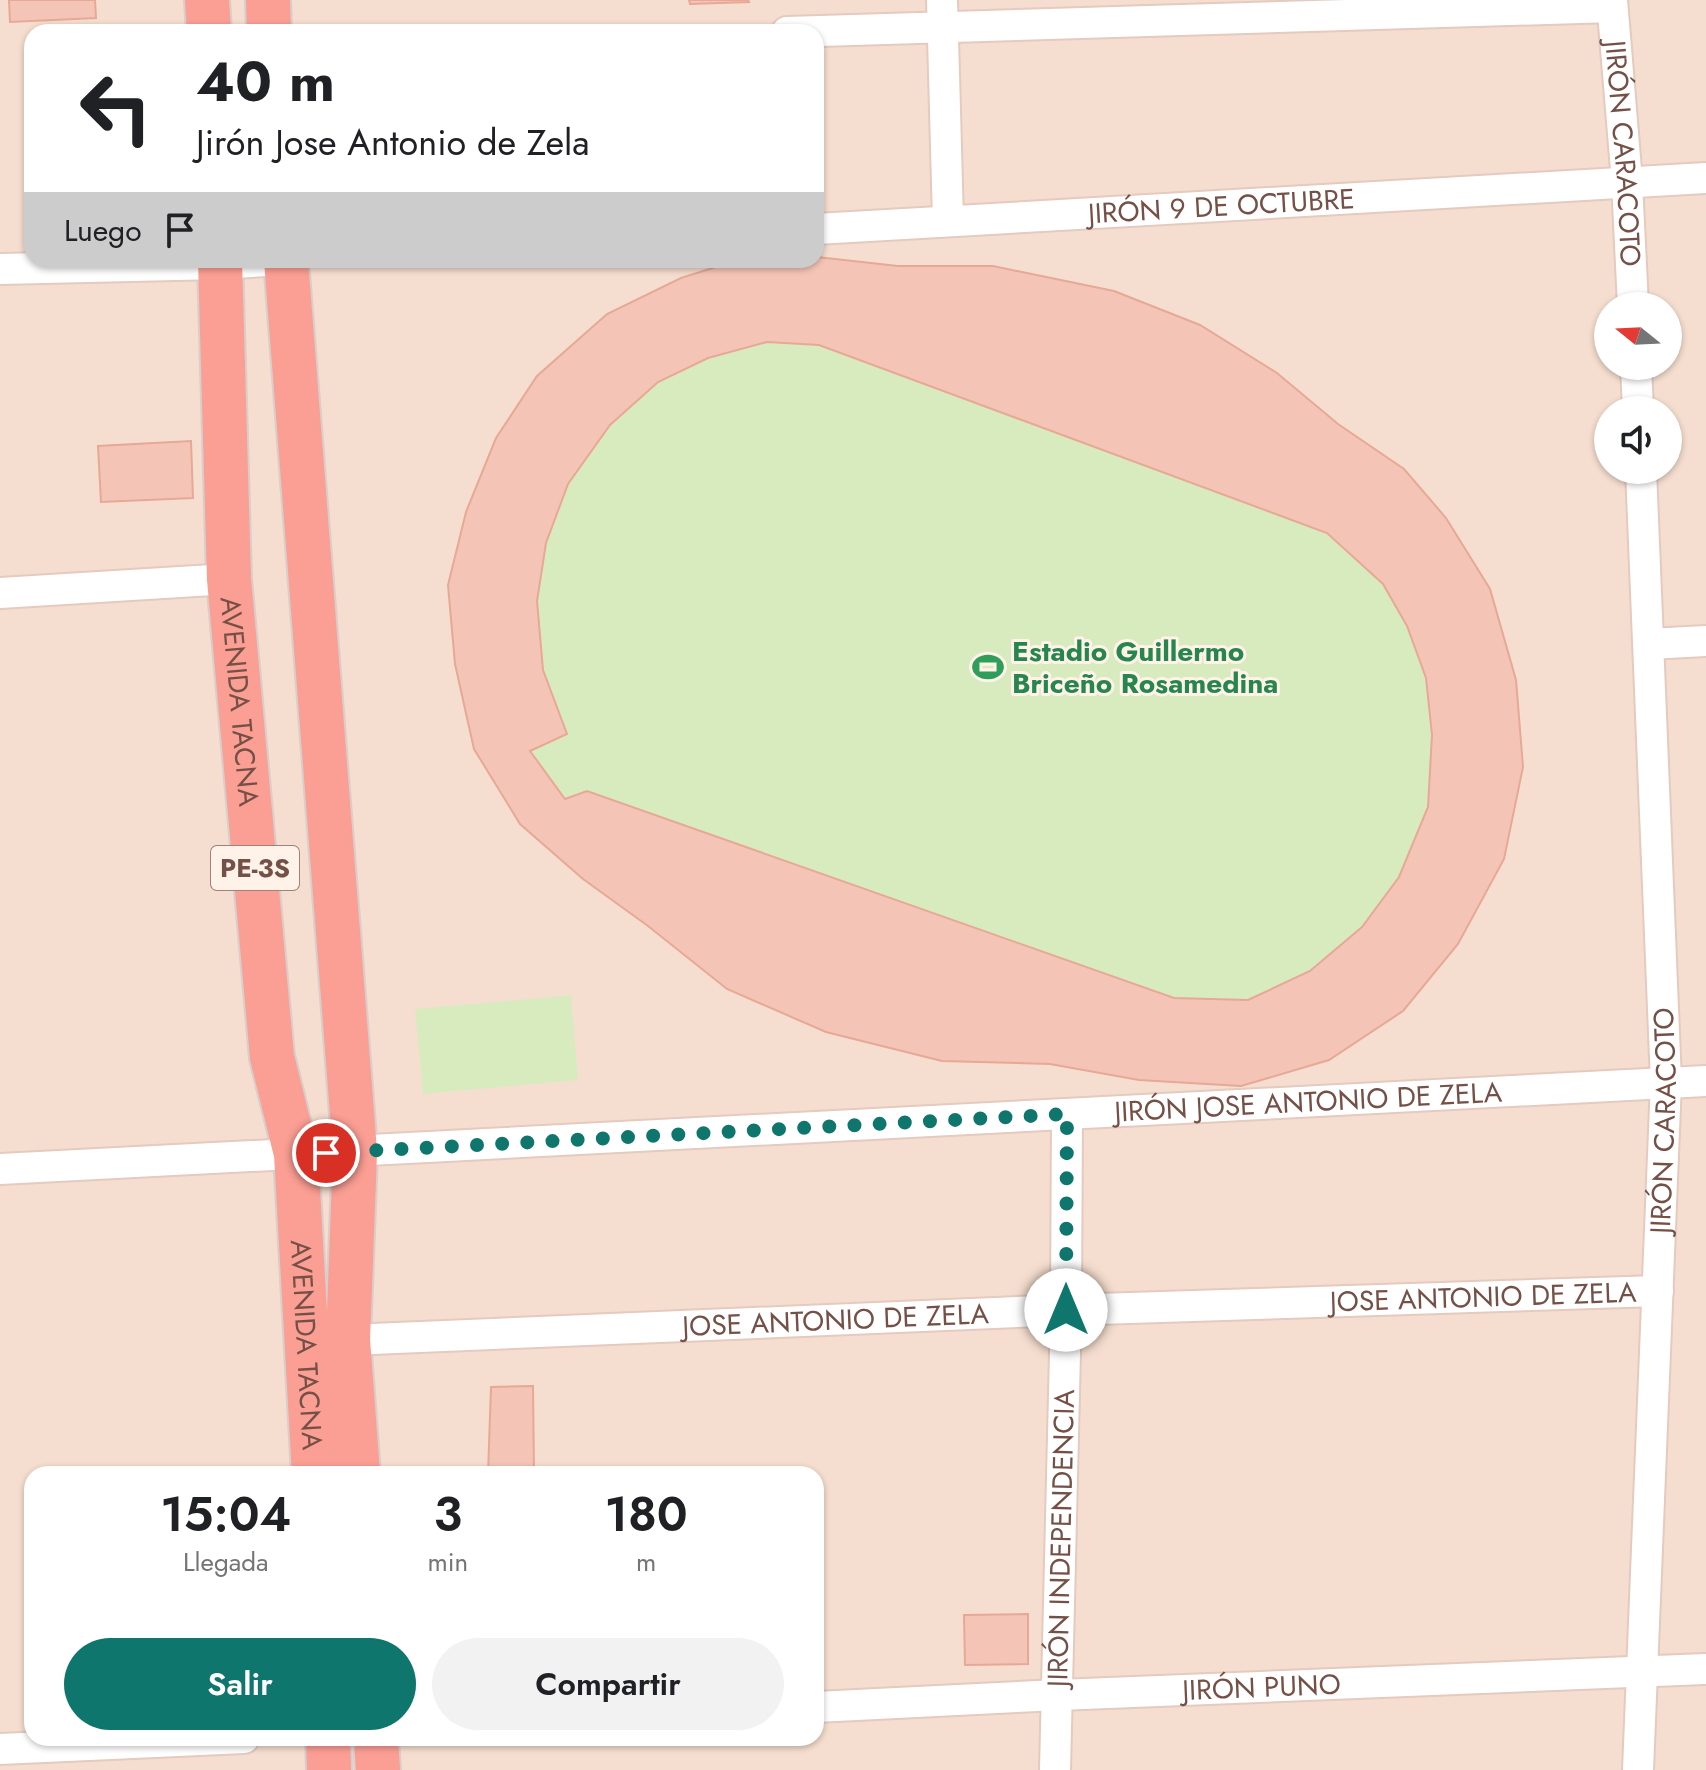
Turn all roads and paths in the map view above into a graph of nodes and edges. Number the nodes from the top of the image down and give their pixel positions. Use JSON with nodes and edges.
{"nodes":[{"id":1,"x":207,"y":0,"type":"edge"},
{"id":2,"x":268,"y":0,"type":"edge"},
{"id":3,"x":1612,"y":3,"type":"edge"},
{"id":4,"x":943,"y":13,"type":"edge"},
{"id":5,"x":208,"y":24,"type":"edge"},
{"id":6,"x":269,"y":24,"type":"edge"},
{"id":7,"x":824,"y":27,"type":"edge"},
{"id":8,"x":1706,"y":178,"type":"edge"},
{"id":9,"x":1627,"y":182,"type":"junction"},
{"id":10,"x":948,"y":221,"type":"junction"},
{"id":11,"x":824,"y":229,"type":"edge"},
{"id":12,"x":31,"y":268,"type":"edge"},
{"id":13,"x":220,"y":268,"type":"edge"},
{"id":14,"x":285,"y":268,"type":"edge"},
{"id":15,"x":0,"y":269,"type":"edge"},
{"id":16,"x":1632,"y":292,"type":"edge"},
{"id":17,"x":1642,"y":484,"type":"edge"},
{"id":18,"x":229,"y":579,"type":"junction"},
{"id":19,"x":0,"y":593,"type":"edge"},
{"id":20,"x":1706,"y":641,"type":"edge"},
{"id":21,"x":1649,"y":644,"type":"junction"},
{"id":22,"x":1706,"y":1081,"type":"edge"},
{"id":23,"x":1666,"y":1082,"type":"junction"},
{"id":24,"x":1067,"y":1114,"type":"junction"},
{"id":25,"x":355,"y":1152,"type":"junction"},
{"id":26,"x":296,"y":1154,"type":"junction"},
{"id":27,"x":0,"y":1169,"type":"edge"},
{"id":28,"x":1658,"y":1291,"type":"junction"},
{"id":29,"x":1066,"y":1310,"type":"junction"},
{"id":30,"x":348,"y":1340,"type":"junction"},
{"id":31,"x":314,"y":1466,"type":"edge"},
{"id":32,"x":357,"y":1466,"type":"edge"},
{"id":33,"x":1706,"y":1669,"type":"edge"},
{"id":34,"x":1642,"y":1672,"type":"junction"},
{"id":35,"x":1058,"y":1695,"type":"junction"},
{"id":36,"x":824,"y":1707,"type":"edge"},
{"id":37,"x":67,"y":1746,"type":"edge"},
{"id":38,"x":328,"y":1746,"type":"edge"},
{"id":39,"x":376,"y":1746,"type":"edge"},
{"id":40,"x":0,"y":1749,"type":"edge"},
{"id":41,"x":329,"y":1770,"type":"edge"},
{"id":42,"x":378,"y":1770,"type":"edge"},
{"id":43,"x":1055,"y":1770,"type":"edge"},
{"id":44,"x":1638,"y":1770,"type":"edge"}],
"edges":[{"from":1,"to":5,"type":"highway"},
{"from":2,"to":6,"type":"highway"},
{"from":3,"to":4,"type":"street"},
{"from":3,"to":9,"type":"street","name":"JIRÓN CARACOTO"},
{"from":4,"to":7,"type":"street"},
{"from":4,"to":10,"type":"street"},
{"from":8,"to":9,"type":"street","name":"JIRÓN 9 DE OCTUBRE"},
{"from":9,"to":10,"type":"street","name":"JIRÓN 9 DE OCTUBRE"},
{"from":9,"to":16,"type":"street","name":"JIRÓN CARACOTO"},
{"from":10,"to":11,"type":"street","name":"JIRÓN 9 DE OCTUBRE"},
{"from":12,"to":15,"type":"street"},
{"from":13,"to":18,"type":"highway","name":"AVENIDA TACNA","number":"PE-3S"},
{"from":14,"to":25,"type":"highway","name":"AVENIDA TACNA","number":"PE-3S"},
{"from":17,"to":21,"type":"street","name":"JIRÓN CARACOTO"},
{"from":18,"to":19,"type":"street"},
{"from":18,"to":26,"type":"highway","name":"AVENIDA TACNA","number":"PE-3S"},
{"from":20,"to":21,"type":"street"},
{"from":21,"to":23,"type":"street","name":"JIRÓN CARACOTO"},
{"from":22,"to":23,"type":"street","name":"JIRÓN JOSE ANTONIO DE ZELA"},
{"from":23,"to":24,"type":"street","name":"JIRÓN JOSE ANTONIO DE ZELA"},
{"from":23,"to":28,"type":"street","name":"JIRÓN CARACOTO"},
{"from":24,"to":25,"type":"street","name":"JIRÓN JOSE ANTONIO DE ZELA"},
{"from":24,"to":29,"type":"street","name":"JIRÓN INDEPENDENCIA"},
{"from":25,"to":26,"type":"street","name":"JIRÓN JOSE ANTONIO DE ZELA"},
{"from":25,"to":30,"type":"highway","name":"AVENIDA TACNA","number":"PE-3S"},
{"from":26,"to":27,"type":"street","name":"JIRÓN JOSE ANTONIO DE ZELA"},
{"from":26,"to":31,"type":"highway","name":"AVENIDA TACNA","number":"PE-3S"},
{"from":28,"to":29,"type":"street","name":"JOSE ANTONIO DE ZELA"},
{"from":28,"to":34,"type":"street","name":"JIRÓN CARACOTO"},
{"from":29,"to":30,"type":"street","name":"JOSE ANTONIO DE ZELA"},
{"from":29,"to":35,"type":"street","name":"JIRÓN INDEPENDENCIA"},
{"from":30,"to":32,"type":"highway","name":"AVENIDA TACNA","number":"PE-3S"},
{"from":33,"to":34,"type":"street","name":"JIRÓN PUNO"},
{"from":34,"to":35,"type":"street","name":"JIRÓN PUNO"},
{"from":34,"to":44,"type":"street","name":"JIRÓN CARACOTO"},
{"from":35,"to":36,"type":"street","name":"JIRÓN PUNO"},
{"from":35,"to":43,"type":"street","name":"JIRÓN INDEPENDENCIA"},
{"from":37,"to":40,"type":"street"},
{"from":38,"to":41,"type":"highway"},
{"from":39,"to":42,"type":"highway"}]}
